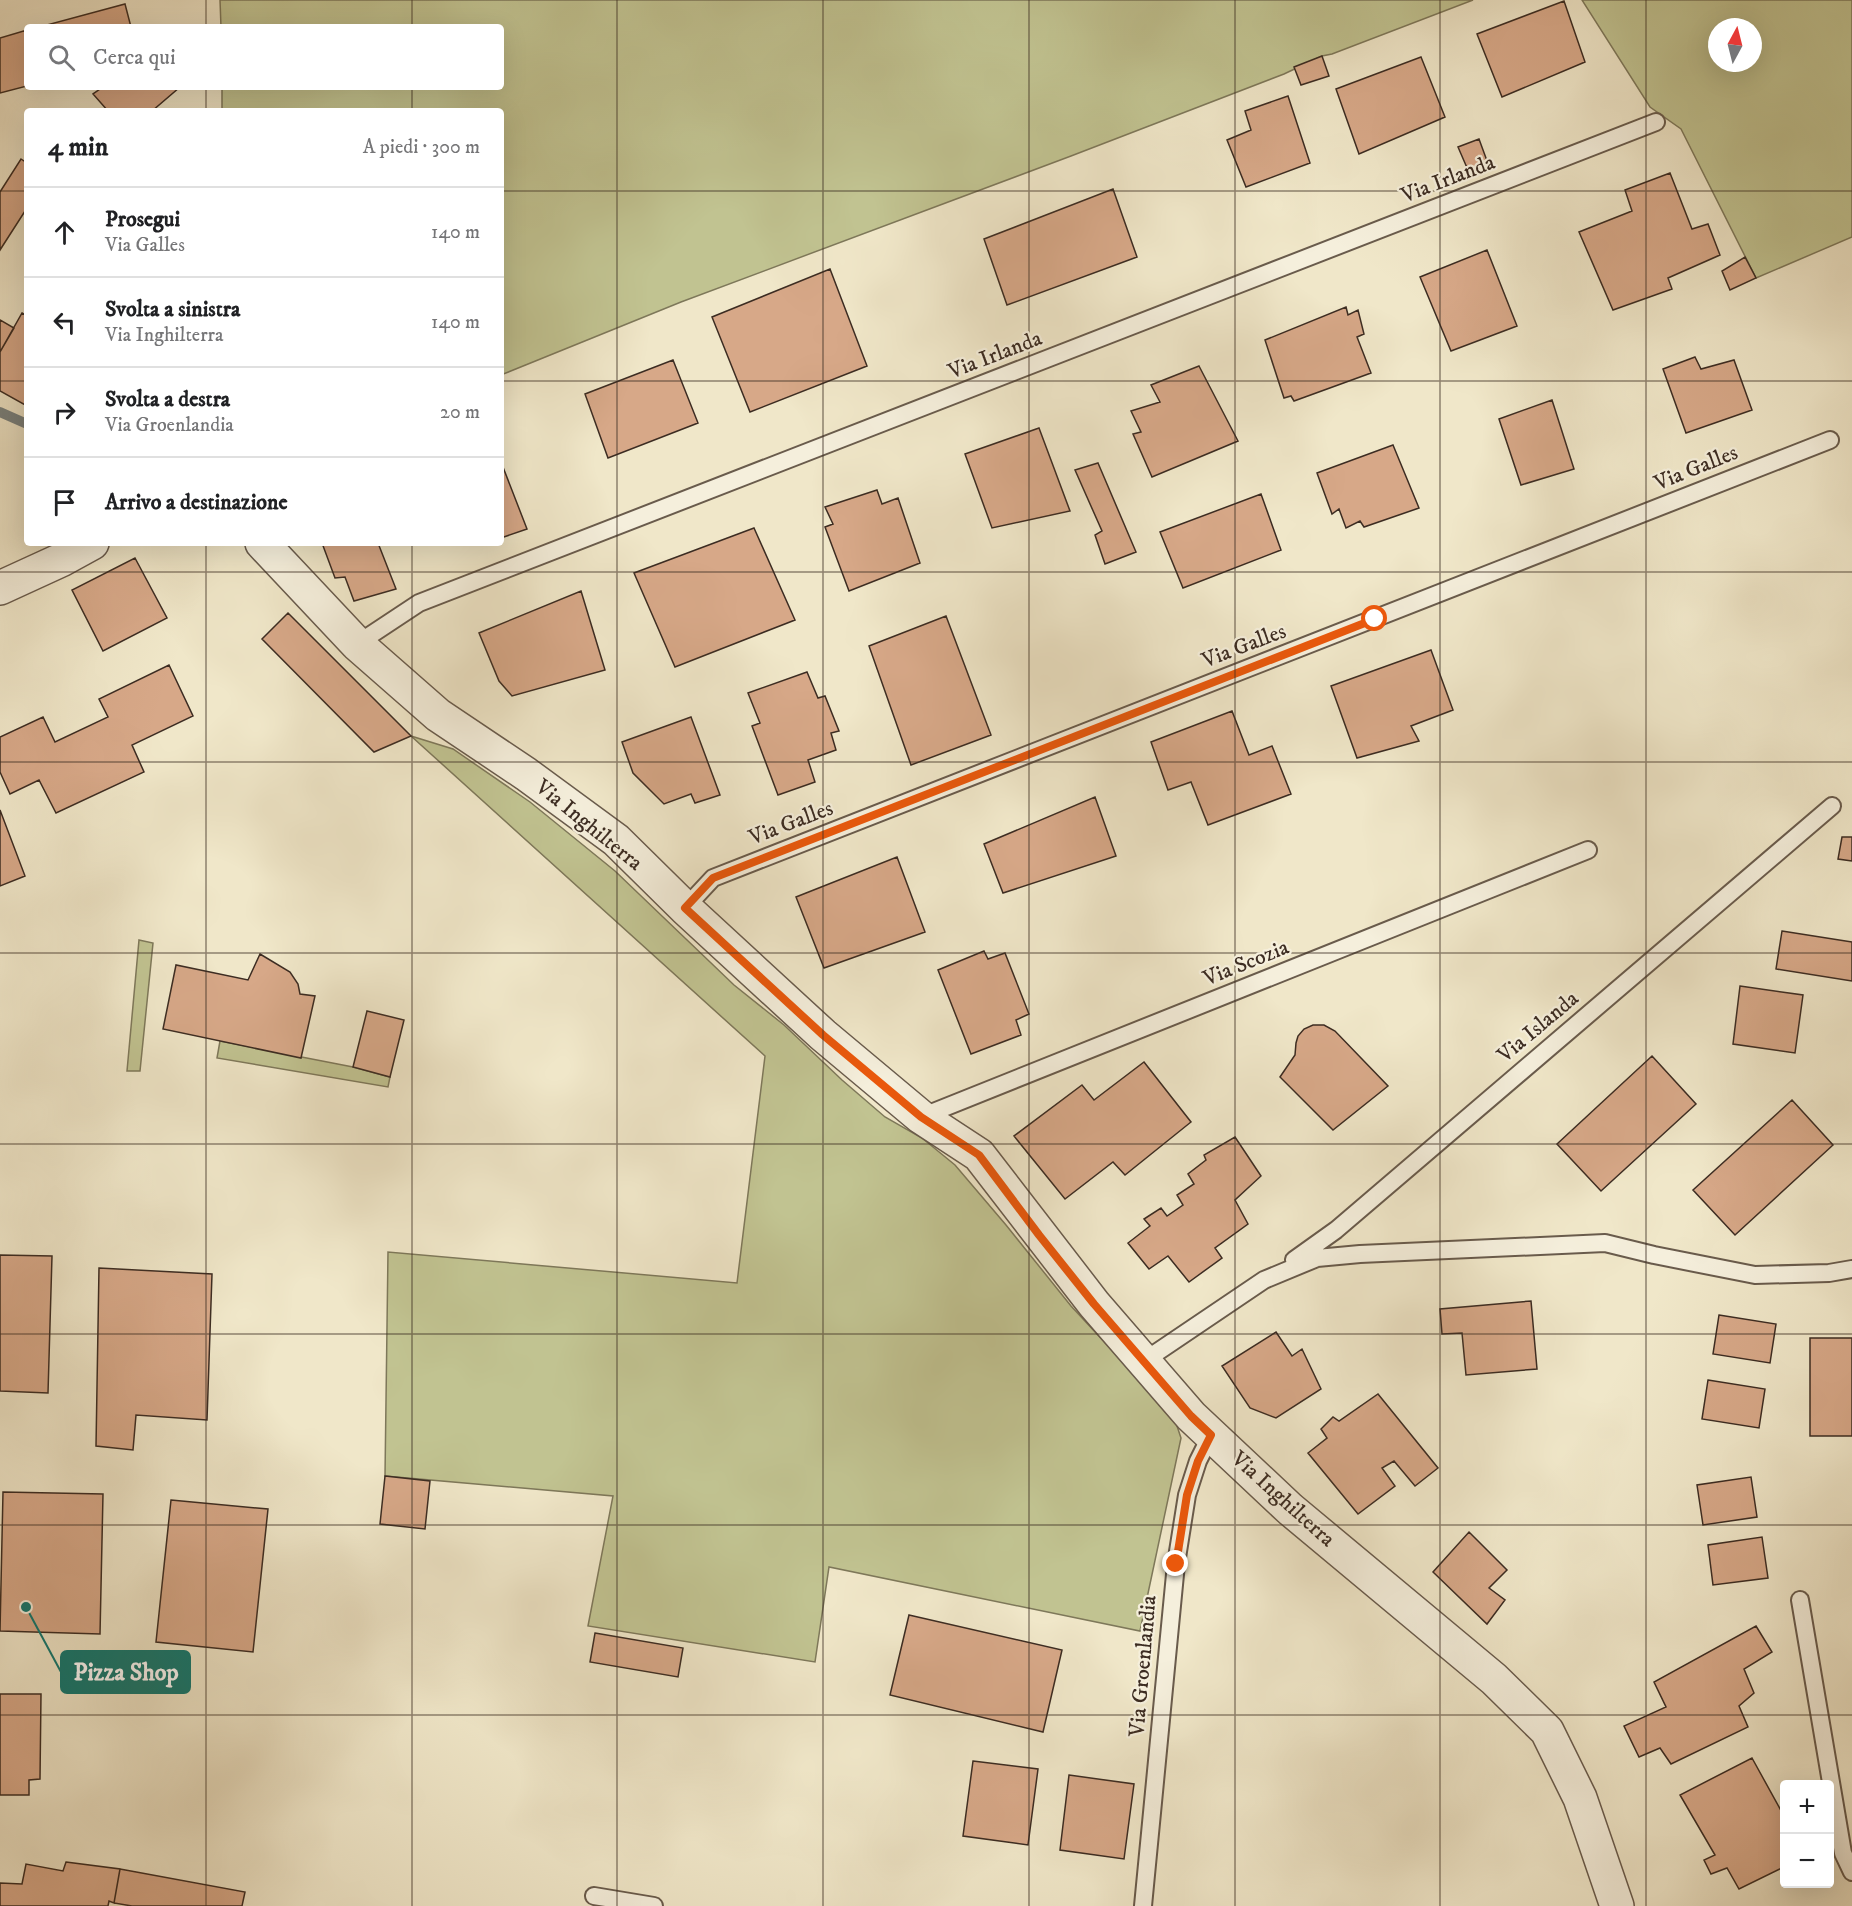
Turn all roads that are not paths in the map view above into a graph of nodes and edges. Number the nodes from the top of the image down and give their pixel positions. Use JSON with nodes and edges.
{"nodes":[{"id":1,"x":1656,"y":122,"type":"dead end"},
{"id":2,"x":1830,"y":440,"type":"dead end"},
{"id":3,"x":87,"y":546,"type":"edge"},
{"id":4,"x":265,"y":546,"type":"edge"},
{"id":5,"x":0,"y":588,"type":"edge"},
{"id":6,"x":357,"y":644,"type":"junction"},
{"id":7,"x":1832,"y":806,"type":"dead end"},
{"id":8,"x":1588,"y":850,"type":"dead end"},
{"id":9,"x":685,"y":908,"type":"junction"},
{"id":10,"x":921,"y":1117,"type":"junction"},
{"id":11,"x":1852,"y":1269,"type":"edge"},
{"id":12,"x":1270,"y":1277,"type":"junction"},
{"id":13,"x":1143,"y":1361,"type":"junction"},
{"id":14,"x":1211,"y":1435,"type":"junction"},
{"id":15,"x":1800,"y":1600,"type":"dead end"},
{"id":16,"x":1852,"y":1872,"type":"edge"},
{"id":17,"x":594,"y":1896,"type":"dead end"},
{"id":18,"x":654,"y":1906,"type":"edge"},
{"id":19,"x":1143,"y":1906,"type":"edge"},
{"id":20,"x":1617,"y":1906,"type":"edge"}],
"edges":[{"from":1,"to":6,"type":"lane","name":"Via Irlanda"},
{"from":2,"to":9,"type":"lane","name":"Via Galles"},
{"from":3,"to":5,"type":"street"},
{"from":4,"to":6,"type":"street","name":"Via Inghilterra"},
{"from":6,"to":9,"type":"street","name":"Via Inghilterra"},
{"from":7,"to":12,"type":"lane","name":"Via Islanda"},
{"from":8,"to":10,"type":"lane","name":"Via Scozia"},
{"from":9,"to":10,"type":"street","name":"Via Inghilterra"},
{"from":10,"to":13,"type":"street","name":"Via Inghilterra"},
{"from":11,"to":12,"type":"lane","name":"Via Islanda"},
{"from":12,"to":13,"type":"lane","name":"Via Islanda"},
{"from":13,"to":14,"type":"street","name":"Via Inghilterra"},
{"from":14,"to":19,"type":"lane","name":"Via Groenlandia"},
{"from":14,"to":20,"type":"street","name":"Via Inghilterra"},
{"from":15,"to":16,"type":"lane"},
{"from":17,"to":18,"type":"lane"}]}
